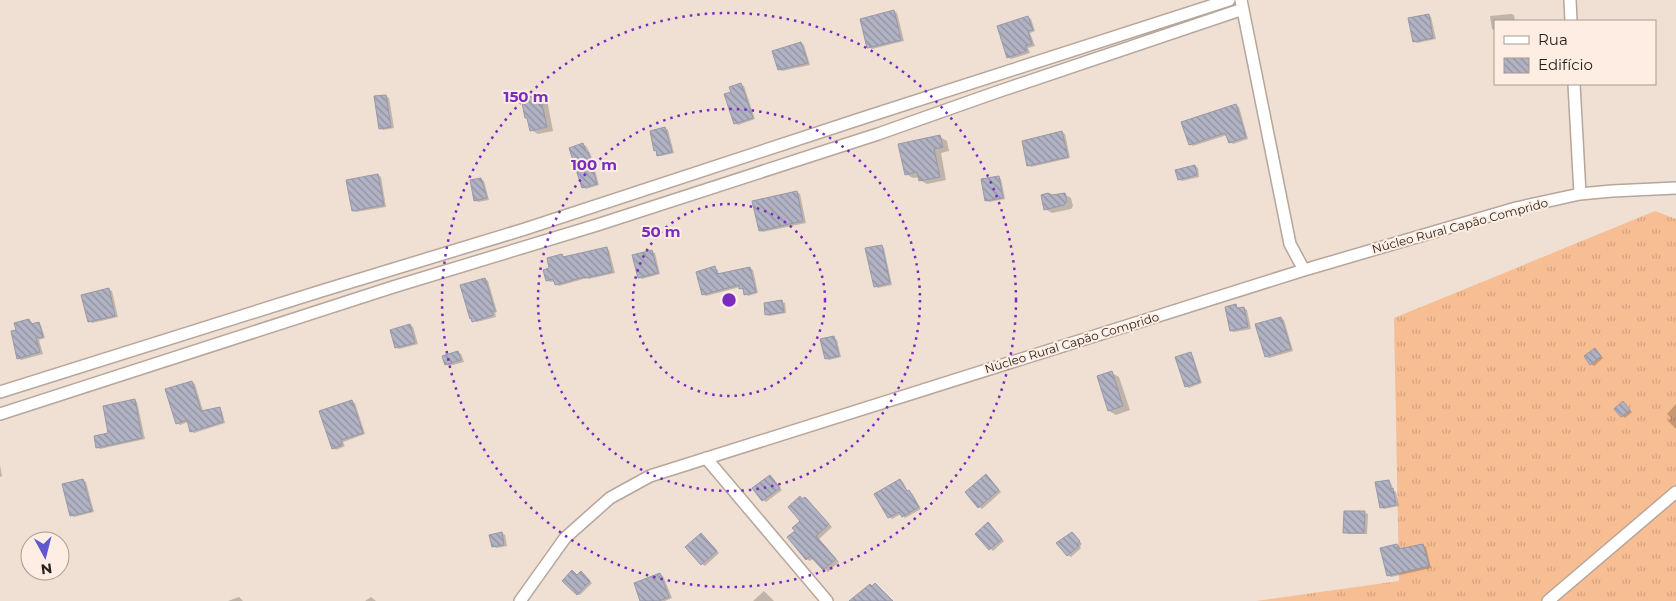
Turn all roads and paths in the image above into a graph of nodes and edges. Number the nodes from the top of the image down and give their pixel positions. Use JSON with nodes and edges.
{"nodes":[{"id":1,"x":1229,"y":0,"type":"edge"},
{"id":2,"x":1570,"y":0,"type":"edge"},
{"id":3,"x":1242,"y":5,"type":"edge"},
{"id":4,"x":1571,"y":20,"type":"edge"},
{"id":5,"x":1574,"y":85,"type":"edge"},
{"id":6,"x":796,"y":140,"type":"junction"},
{"id":7,"x":803,"y":158,"type":"junction"},
{"id":8,"x":1676,"y":188,"type":"edge"},
{"id":9,"x":1580,"y":194,"type":"junction"},
{"id":10,"x":1304,"y":270,"type":"junction"},
{"id":11,"x":287,"y":301,"type":"junction"},
{"id":12,"x":293,"y":319,"type":"junction"},
{"id":13,"x":113,"y":356,"type":"junction"},
{"id":14,"x":119,"y":375,"type":"junction"},
{"id":15,"x":0,"y":392,"type":"edge"},
{"id":16,"x":0,"y":414,"type":"edge"},
{"id":17,"x":706,"y":458,"type":"junction"},
{"id":18,"x":1676,"y":492,"type":"edge"},
{"id":19,"x":520,"y":601,"type":"edge"},
{"id":20,"x":827,"y":601,"type":"edge"},
{"id":21,"x":1548,"y":601,"type":"edge"}],
"edges":[{"from":1,"to":6,"type":"street"},
{"from":2,"to":4,"type":"street"},
{"from":3,"to":7,"type":"street"},
{"from":3,"to":10,"type":"street"},
{"from":5,"to":9,"type":"street"},
{"from":6,"to":7,"type":"street"},
{"from":6,"to":11,"type":"street"},
{"from":7,"to":12,"type":"street"},
{"from":8,"to":9,"type":"street","name":"Núcleo Rural Capão Comprido"},
{"from":9,"to":10,"type":"street","name":"Núcleo Rural Capão Comprido"},
{"from":10,"to":17,"type":"street","name":"Núcleo Rural Capão Comprido"},
{"from":11,"to":12,"type":"street"},
{"from":11,"to":13,"type":"street"},
{"from":12,"to":14,"type":"street"},
{"from":13,"to":14,"type":"street"},
{"from":13,"to":15,"type":"street"},
{"from":14,"to":16,"type":"street"},
{"from":17,"to":19,"type":"street","name":"Núcleo Rural Capão Comprido"},
{"from":17,"to":20,"type":"street"},
{"from":18,"to":21,"type":"street"}]}
